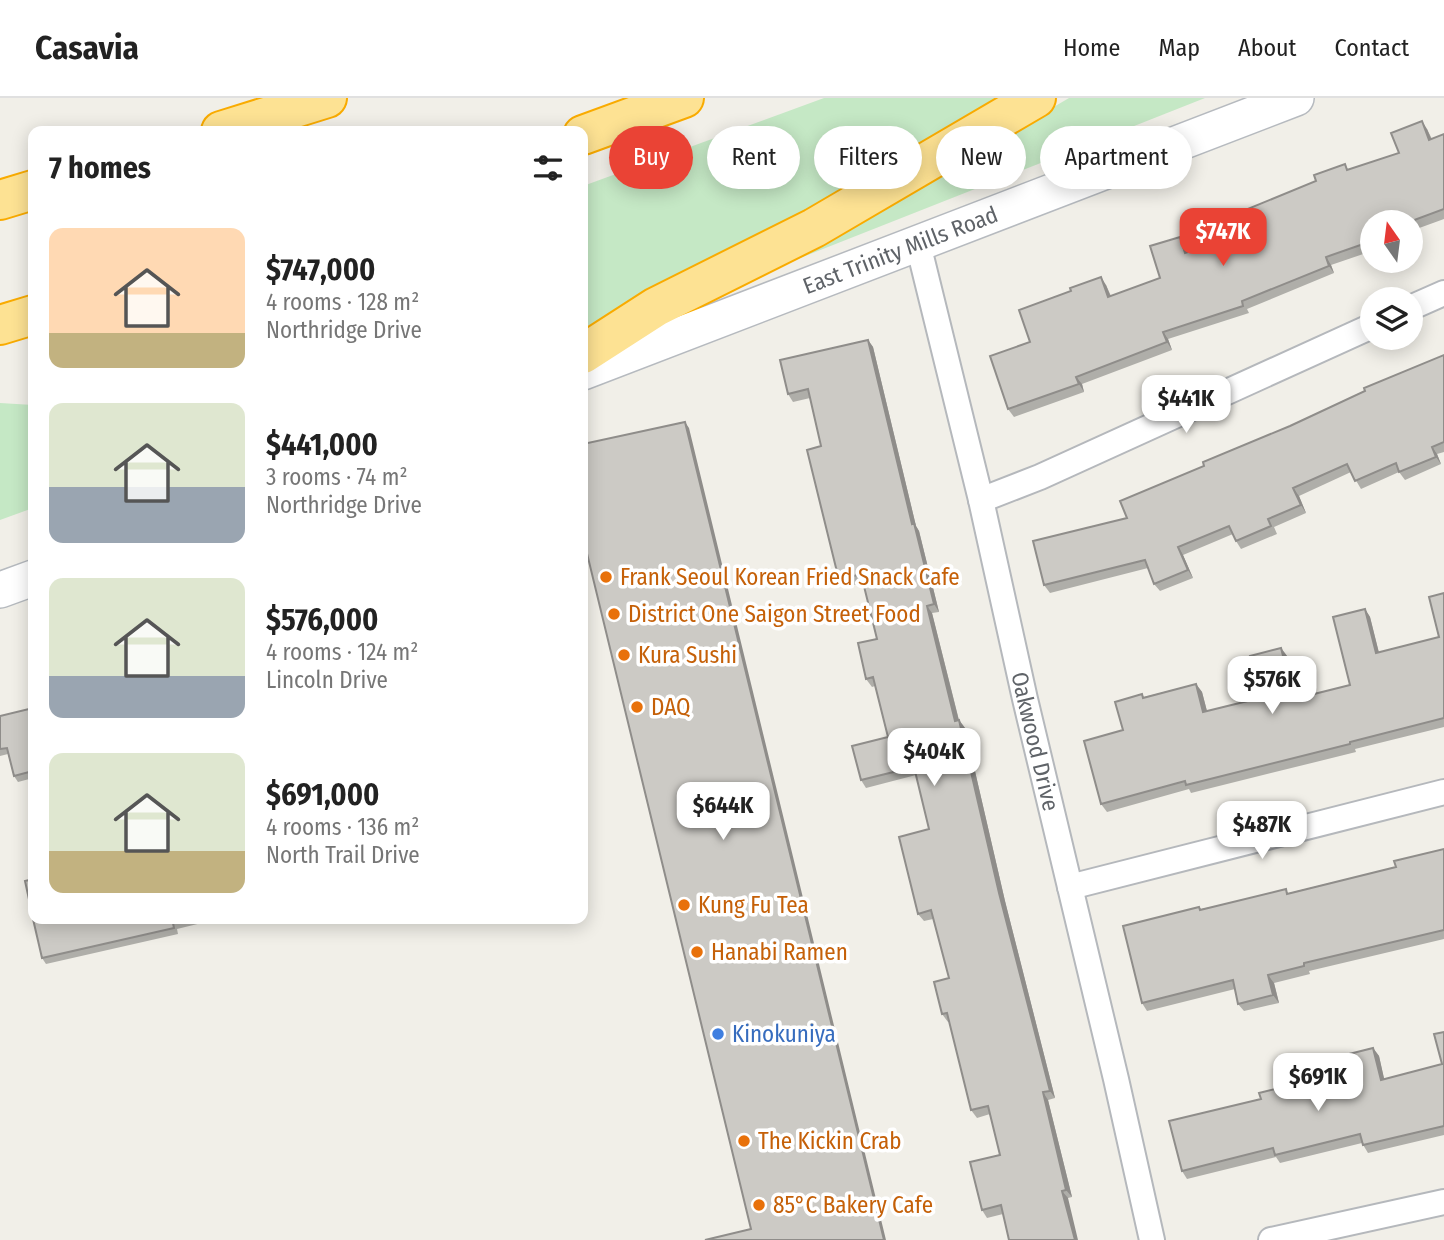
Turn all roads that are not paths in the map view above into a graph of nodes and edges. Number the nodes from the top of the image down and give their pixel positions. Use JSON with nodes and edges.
{"nodes":[{"id":1,"x":327,"y":98,"type":"edge"},
{"id":2,"x":684,"y":98,"type":"edge"},
{"id":3,"x":1036,"y":98,"type":"edge"},
{"id":4,"x":1296,"y":98,"type":"edge"},
{"id":5,"x":237,"y":126,"type":"edge"},
{"id":6,"x":588,"y":133,"type":"edge"},
{"id":7,"x":28,"y":192,"type":"edge"},
{"id":8,"x":0,"y":200,"type":"edge"},
{"id":9,"x":918,"y":244,"type":"junction"},
{"id":10,"x":1444,"y":293,"type":"edge"},
{"id":11,"x":1423,"y":302,"type":"edge"},
{"id":12,"x":28,"y":317,"type":"edge"},
{"id":13,"x":0,"y":326,"type":"edge"},
{"id":14,"x":1360,"y":331,"type":"edge"},
{"id":15,"x":588,"y":351,"type":"edge"},
{"id":16,"x":588,"y":370,"type":"edge"},
{"id":17,"x":981,"y":500,"type":"junction"},
{"id":18,"x":1444,"y":792,"type":"edge"},
{"id":19,"x":1070,"y":887,"type":"junction"},
{"id":20,"x":1444,"y":1202,"type":"edge"},
{"id":21,"x":1152,"y":1240,"type":"edge"},
{"id":22,"x":1271,"y":1240,"type":"edge"}],
"edges":[{"from":1,"to":5,"type":"highway"},
{"from":2,"to":6,"type":"highway"},
{"from":3,"to":15,"type":"highway"},
{"from":4,"to":9,"type":"main road","name":"East Trinity Mills Road"},
{"from":7,"to":8,"type":"highway"},
{"from":9,"to":16,"type":"main road","name":"East Trinity Mills Road"},
{"from":9,"to":17,"type":"street","name":"Oakwood Drive"},
{"from":10,"to":11,"type":"street"},
{"from":12,"to":13,"type":"highway"},
{"from":14,"to":17,"type":"street"},
{"from":17,"to":19,"type":"street","name":"Oakwood Drive"},
{"from":18,"to":19,"type":"street"},
{"from":19,"to":21,"type":"street","name":"Oakwood Drive"},
{"from":20,"to":22,"type":"street"}]}
